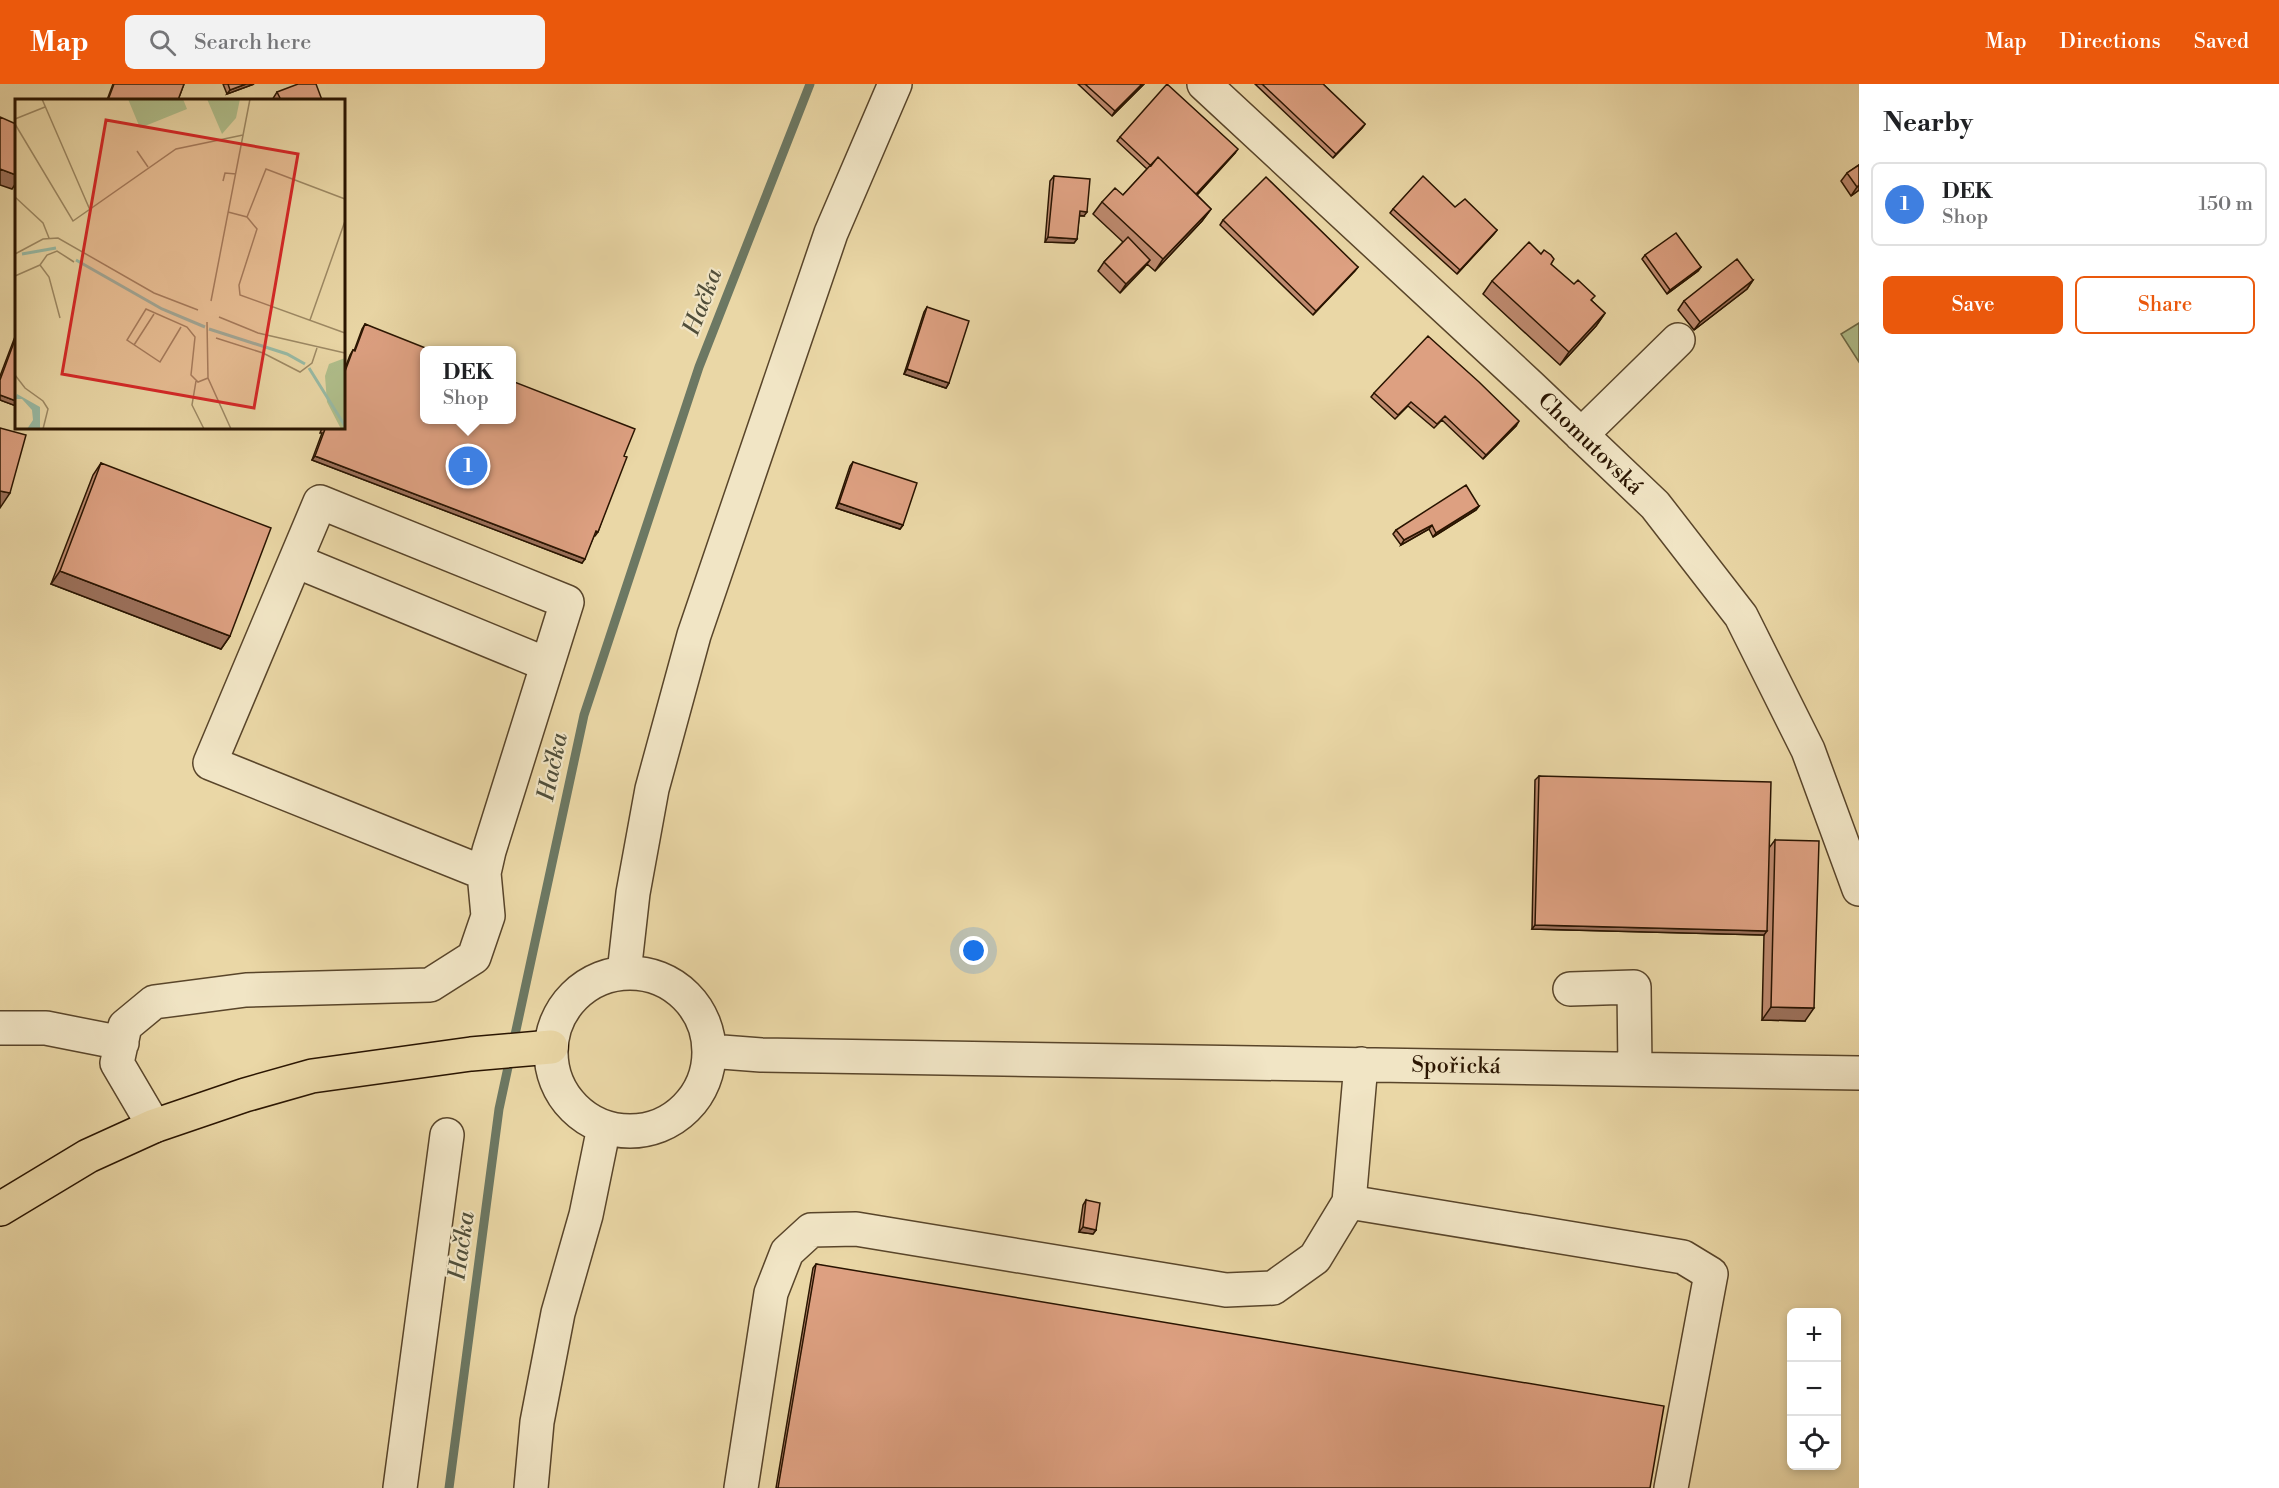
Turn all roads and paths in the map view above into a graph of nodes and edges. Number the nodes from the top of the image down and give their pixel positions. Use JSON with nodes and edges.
{"nodes":[{"id":1,"x":895,"y":84,"type":"edge"},
{"id":2,"x":1204,"y":84,"type":"edge"},
{"id":3,"x":1678,"y":340,"type":"dead end"},
{"id":4,"x":1581,"y":435,"type":"junction"},
{"id":5,"x":296,"y":561,"type":"junction"},
{"id":6,"x":546,"y":664,"type":"junction"},
{"id":7,"x":484,"y":873,"type":"junction"},
{"id":8,"x":1859,"y":889,"type":"edge"},
{"id":9,"x":624,"y":973,"type":"junction"},
{"id":10,"x":1570,"y":989,"type":"dead end"},
{"id":11,"x":0,"y":1028,"type":"edge"},
{"id":12,"x":122,"y":1043,"type":"junction"},
{"id":13,"x":547,"y":1048,"type":"junction"},
{"id":14,"x":709,"y":1051,"type":"junction"},
{"id":15,"x":1361,"y":1064,"type":"junction"},
{"id":16,"x":1635,"y":1068,"type":"junction"},
{"id":17,"x":1859,"y":1073,"type":"edge"},
{"id":18,"x":154,"y":1126,"type":"junction"},
{"id":19,"x":604,"y":1127,"type":"junction"},
{"id":20,"x":447,"y":1135,"type":"dead end"},
{"id":21,"x":1349,"y":1202,"type":"junction"},
{"id":22,"x":0,"y":1209,"type":"edge"},
{"id":23,"x":400,"y":1488,"type":"edge"},
{"id":24,"x":531,"y":1488,"type":"edge"},
{"id":25,"x":741,"y":1488,"type":"edge"},
{"id":26,"x":1671,"y":1488,"type":"edge"}],
"edges":[{"from":1,"to":9,"type":"street"},
{"from":2,"to":4,"type":"street","name":"Chomutovská"},
{"from":3,"to":4,"type":"street"},
{"from":4,"to":8,"type":"street","name":"Chomutovská"},
{"from":5,"to":6,"type":"street"},
{"from":5,"to":6,"type":"street"},
{"from":5,"to":7,"type":"street"},
{"from":6,"to":7,"type":"street"},
{"from":7,"to":12,"type":"street"},
{"from":9,"to":13,"type":"street"},
{"from":9,"to":14,"type":"street"},
{"from":10,"to":16,"type":"street"},
{"from":11,"to":12,"type":"street"},
{"from":12,"to":18,"type":"street"},
{"from":13,"to":18,"type":"main road"},
{"from":13,"to":19,"type":"street"},
{"from":14,"to":15,"type":"street","name":"Spořická"},
{"from":14,"to":19,"type":"street"},
{"from":15,"to":16,"type":"street","name":"Spořická"},
{"from":15,"to":21,"type":"street"},
{"from":16,"to":17,"type":"street","name":"Spořická"},
{"from":18,"to":22,"type":"main road"},
{"from":19,"to":24,"type":"street"},
{"from":20,"to":23,"type":"street"},
{"from":21,"to":25,"type":"street"},
{"from":21,"to":26,"type":"street"}]}
